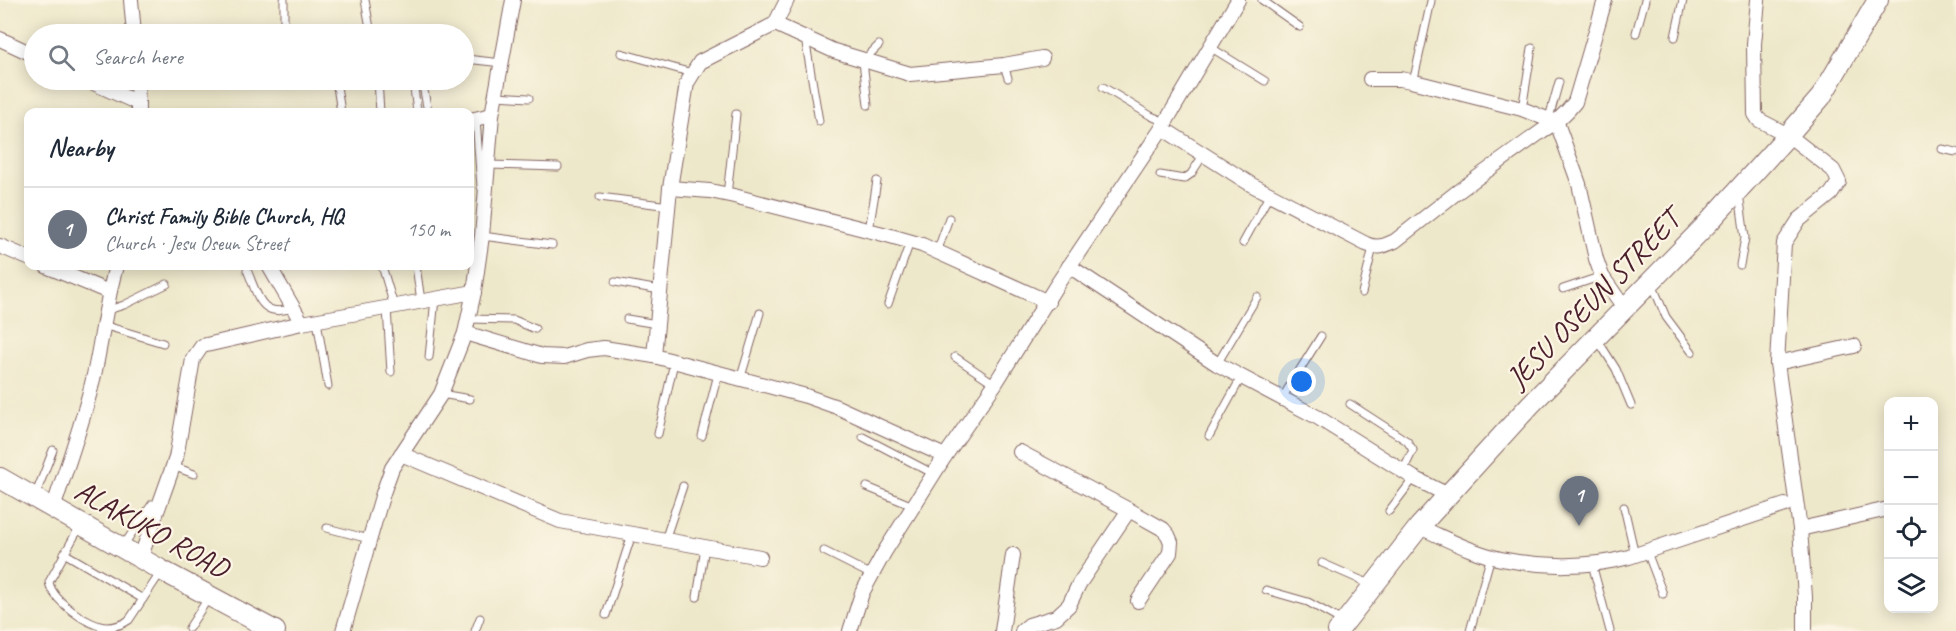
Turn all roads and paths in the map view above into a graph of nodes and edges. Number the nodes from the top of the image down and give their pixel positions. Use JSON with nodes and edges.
{"nodes":[{"id":1,"x":147,"y":0,"type":"edge"},
{"id":2,"x":284,"y":0,"type":"edge"},
{"id":3,"x":365,"y":0,"type":"edge"},
{"id":4,"x":513,"y":0,"type":"edge"},
{"id":5,"x":787,"y":0,"type":"edge"},
{"id":6,"x":1238,"y":0,"type":"edge"},
{"id":7,"x":1262,"y":0,"type":"edge"},
{"id":8,"x":1605,"y":0,"type":"edge"},
{"id":9,"x":1645,"y":0,"type":"edge"},
{"id":10,"x":1683,"y":0,"type":"edge"},
{"id":11,"x":1758,"y":0,"type":"edge"},
{"id":12,"x":1878,"y":0,"type":"edge"},
{"id":13,"x":131,"y":1,"type":"edge"},
{"id":14,"x":1431,"y":1,"type":"edge"},
{"id":15,"x":133,"y":24,"type":"edge"},
{"id":16,"x":284,"y":24,"type":"edge"},
{"id":17,"x":369,"y":24,"type":"edge"},
{"id":18,"x":775,"y":24,"type":"junction"},
{"id":19,"x":1300,"y":27,"type":"dead end"},
{"id":20,"x":1636,"y":33,"type":"dead end"},
{"id":21,"x":1675,"y":37,"type":"dead end"},
{"id":22,"x":805,"y":38,"type":"junction"},
{"id":23,"x":0,"y":39,"type":"edge"},
{"id":24,"x":879,"y":45,"type":"dead end"},
{"id":25,"x":1210,"y":47,"type":"junction"},
{"id":26,"x":1532,"y":48,"type":"dead end"},
{"id":27,"x":24,"y":50,"type":"edge"},
{"id":28,"x":621,"y":53,"type":"dead end"},
{"id":29,"x":1042,"y":58,"type":"dead end"},
{"id":30,"x":474,"y":60,"type":"edge"},
{"id":31,"x":863,"y":61,"type":"junction"},
{"id":32,"x":502,"y":63,"type":"junction"},
{"id":33,"x":1004,"y":64,"type":"junction"},
{"id":34,"x":692,"y":73,"type":"junction"},
{"id":35,"x":1008,"y":78,"type":"dead end"},
{"id":36,"x":1370,"y":80,"type":"dead end"},
{"id":37,"x":1264,"y":81,"type":"dead end"},
{"id":38,"x":1411,"y":81,"type":"junction"},
{"id":39,"x":1559,"y":82,"type":"dead end"},
{"id":40,"x":1103,"y":87,"type":"dead end"},
{"id":41,"x":105,"y":90,"type":"edge"},
{"id":42,"x":137,"y":90,"type":"edge"},
{"id":43,"x":338,"y":90,"type":"edge"},
{"id":44,"x":379,"y":90,"type":"edge"},
{"id":45,"x":415,"y":90,"type":"edge"},
{"id":46,"x":424,"y":90,"type":"edge"},
{"id":47,"x":496,"y":96,"type":"junction"},
{"id":48,"x":529,"y":98,"type":"dead end"},
{"id":49,"x":868,"y":105,"type":"dead end"},
{"id":50,"x":138,"y":108,"type":"edge"},
{"id":51,"x":340,"y":108,"type":"edge"},
{"id":52,"x":381,"y":108,"type":"edge"},
{"id":53,"x":417,"y":108,"type":"edge"},
{"id":54,"x":427,"y":108,"type":"edge"},
{"id":55,"x":1522,"y":109,"type":"junction"},
{"id":56,"x":736,"y":114,"type":"dead end"},
{"id":57,"x":492,"y":115,"type":"junction"},
{"id":58,"x":474,"y":119,"type":"edge"},
{"id":59,"x":1553,"y":120,"type":"junction"},
{"id":60,"x":819,"y":121,"type":"dead end"},
{"id":61,"x":1164,"y":125,"type":"junction"},
{"id":62,"x":474,"y":135,"type":"edge"},
{"id":63,"x":1788,"y":135,"type":"junction"},
{"id":64,"x":1942,"y":149,"type":"dead end"},
{"id":65,"x":1956,"y":152,"type":"edge"},
{"id":66,"x":1204,"y":154,"type":"junction"},
{"id":67,"x":488,"y":165,"type":"junction"},
{"id":68,"x":558,"y":167,"type":"dead end"},
{"id":69,"x":1160,"y":175,"type":"dead end"},
{"id":70,"x":877,"y":181,"type":"dead end"},
{"id":71,"x":670,"y":188,"type":"junction"},
{"id":72,"x":1739,"y":189,"type":"junction"},
{"id":73,"x":481,"y":192,"type":"dead end"},
{"id":74,"x":1270,"y":194,"type":"junction"},
{"id":75,"x":728,"y":195,"type":"junction"},
{"id":76,"x":600,"y":197,"type":"dead end"},
{"id":77,"x":669,"y":206,"type":"junction"},
{"id":78,"x":949,"y":218,"type":"dead end"},
{"id":79,"x":869,"y":230,"type":"junction"},
{"id":80,"x":482,"y":236,"type":"junction"},
{"id":81,"x":910,"y":242,"type":"junction"},
{"id":82,"x":1243,"y":243,"type":"dead end"},
{"id":83,"x":552,"y":245,"type":"dead end"},
{"id":84,"x":0,"y":246,"type":"edge"},
{"id":85,"x":1373,"y":247,"type":"junction"},
{"id":86,"x":937,"y":252,"type":"junction"},
{"id":87,"x":24,"y":256,"type":"edge"},
{"id":88,"x":1740,"y":265,"type":"dead end"},
{"id":89,"x":1069,"y":266,"type":"junction"},
{"id":90,"x":56,"y":270,"type":"edge"},
{"id":91,"x":115,"y":270,"type":"edge"},
{"id":92,"x":247,"y":270,"type":"dead end"},
{"id":93,"x":271,"y":270,"type":"edge"},
{"id":94,"x":383,"y":270,"type":"edge"},
{"id":95,"x":417,"y":270,"type":"edge"},
{"id":96,"x":1602,"y":276,"type":"junction"},
{"id":97,"x":615,"y":282,"type":"dead end"},
{"id":98,"x":1651,"y":282,"type":"junction"},
{"id":99,"x":167,"y":284,"type":"dead end"},
{"id":100,"x":1563,"y":289,"type":"dead end"},
{"id":101,"x":660,"y":290,"type":"junction"},
{"id":102,"x":109,"y":292,"type":"junction"},
{"id":103,"x":474,"y":292,"type":"junction"},
{"id":104,"x":1362,"y":293,"type":"dead end"},
{"id":105,"x":1257,"y":297,"type":"dead end"},
{"id":106,"x":428,"y":300,"type":"junction"},
{"id":107,"x":1048,"y":302,"type":"junction"},
{"id":108,"x":888,"y":304,"type":"dead end"},
{"id":109,"x":391,"y":307,"type":"junction"},
{"id":110,"x":293,"y":308,"type":"junction"},
{"id":111,"x":1625,"y":309,"type":"junction"},
{"id":112,"x":105,"y":311,"type":"junction"},
{"id":113,"x":760,"y":313,"type":"dead end"},
{"id":114,"x":468,"y":319,"type":"junction"},
{"id":115,"x":627,"y":319,"type":"dead end"},
{"id":116,"x":317,"y":321,"type":"junction"},
{"id":117,"x":302,"y":323,"type":"junction"},
{"id":118,"x":657,"y":324,"type":"junction"},
{"id":119,"x":103,"y":325,"type":"junction"},
{"id":120,"x":535,"y":329,"type":"dead end"},
{"id":121,"x":465,"y":333,"type":"junction"},
{"id":122,"x":1321,"y":336,"type":"dead end"},
{"id":123,"x":1596,"y":337,"type":"junction"},
{"id":124,"x":163,"y":343,"type":"dead end"},
{"id":125,"x":1854,"y":346,"type":"dead end"},
{"id":126,"x":1692,"y":352,"type":"dead end"},
{"id":127,"x":654,"y":356,"type":"junction"},
{"id":128,"x":429,"y":357,"type":"dead end"},
{"id":129,"x":955,"y":357,"type":"dead end"},
{"id":130,"x":674,"y":362,"type":"junction"},
{"id":131,"x":1777,"y":363,"type":"junction"},
{"id":132,"x":1217,"y":364,"type":"junction"},
{"id":133,"x":391,"y":372,"type":"dead end"},
{"id":134,"x":718,"y":374,"type":"junction"},
{"id":135,"x":1241,"y":378,"type":"junction"},
{"id":136,"x":740,"y":380,"type":"junction"},
{"id":137,"x":995,"y":384,"type":"junction"},
{"id":138,"x":328,"y":386,"type":"dead end"},
{"id":139,"x":441,"y":394,"type":"junction"},
{"id":140,"x":1279,"y":397,"type":"junction"},
{"id":141,"x":470,"y":399,"type":"dead end"},
{"id":142,"x":1350,"y":404,"type":"dead end"},
{"id":143,"x":1631,"y":405,"type":"dead end"},
{"id":144,"x":658,"y":434,"type":"dead end"},
{"id":145,"x":702,"y":436,"type":"dead end"},
{"id":146,"x":1209,"y":436,"type":"dead end"},
{"id":147,"x":863,"y":437,"type":"dead end"},
{"id":148,"x":53,"y":450,"type":"dead end"},
{"id":149,"x":1020,"y":452,"type":"dead end"},
{"id":150,"x":401,"y":454,"type":"junction"},
{"id":151,"x":945,"y":456,"type":"junction"},
{"id":152,"x":173,"y":466,"type":"junction"},
{"id":153,"x":194,"y":474,"type":"dead end"},
{"id":154,"x":934,"y":474,"type":"junction"},
{"id":155,"x":1409,"y":474,"type":"junction"},
{"id":156,"x":0,"y":478,"type":"edge"},
{"id":157,"x":682,"y":486,"type":"dead end"},
{"id":158,"x":867,"y":487,"type":"dead end"},
{"id":159,"x":1448,"y":495,"type":"junction"},
{"id":160,"x":34,"y":498,"type":"junction"},
{"id":161,"x":152,"y":504,"type":"dead end"},
{"id":162,"x":1785,"y":505,"type":"dead end"},
{"id":163,"x":913,"y":506,"type":"junction"},
{"id":164,"x":1624,"y":507,"type":"dead end"},
{"id":165,"x":52,"y":508,"type":"junction"},
{"id":166,"x":1128,"y":510,"type":"junction"},
{"id":167,"x":1884,"y":510,"type":"edge"},
{"id":168,"x":1389,"y":511,"type":"dead end"},
{"id":169,"x":81,"y":524,"type":"junction"},
{"id":170,"x":1419,"y":527,"type":"junction"},
{"id":171,"x":327,"y":528,"type":"dead end"},
{"id":172,"x":1800,"y":528,"type":"junction"},
{"id":173,"x":632,"y":534,"type":"junction"},
{"id":174,"x":369,"y":539,"type":"junction"},
{"id":175,"x":666,"y":540,"type":"junction"},
{"id":176,"x":705,"y":547,"type":"junction"},
{"id":177,"x":122,"y":548,"type":"junction"},
{"id":178,"x":824,"y":551,"type":"dead end"},
{"id":179,"x":64,"y":553,"type":"junction"},
{"id":180,"x":1641,"y":553,"type":"junction"},
{"id":181,"x":1013,"y":555,"type":"dead end"},
{"id":182,"x":1491,"y":556,"type":"junction"},
{"id":183,"x":760,"y":557,"type":"dead end"},
{"id":184,"x":141,"y":559,"type":"junction"},
{"id":185,"x":1322,"y":563,"type":"dead end"},
{"id":186,"x":1592,"y":564,"type":"junction"},
{"id":187,"x":161,"y":570,"type":"junction"},
{"id":188,"x":872,"y":575,"type":"junction"},
{"id":189,"x":1374,"y":585,"type":"junction"},
{"id":190,"x":1266,"y":590,"type":"dead end"},
{"id":191,"x":1663,"y":594,"type":"dead end"},
{"id":192,"x":209,"y":596,"type":"junction"},
{"id":193,"x":697,"y":597,"type":"dead end"},
{"id":194,"x":142,"y":599,"type":"junction"},
{"id":195,"x":1138,"y":601,"type":"dead end"},
{"id":196,"x":606,"y":615,"type":"dead end"},
{"id":197,"x":480,"y":618,"type":"dead end"},
{"id":198,"x":1341,"y":627,"type":"edge"},
{"id":199,"x":189,"y":628,"type":"dead end"},
{"id":200,"x":275,"y":631,"type":"edge"},
{"id":201,"x":343,"y":631,"type":"edge"},
{"id":202,"x":475,"y":631,"type":"edge"},
{"id":203,"x":850,"y":631,"type":"edge"},
{"id":204,"x":1002,"y":631,"type":"edge"},
{"id":205,"x":1022,"y":631,"type":"edge"},
{"id":206,"x":1470,"y":631,"type":"edge"},
{"id":207,"x":1610,"y":631,"type":"edge"},
{"id":208,"x":1805,"y":631,"type":"edge"}],
"edges":[{"from":1,"to":13,"type":"street"},
{"from":2,"to":16,"type":"lane"},
{"from":3,"to":17,"type":"lane"},
{"from":4,"to":32,"type":"street"},
{"from":5,"to":18,"type":"street"},
{"from":6,"to":25,"type":"street"},
{"from":7,"to":19,"type":"lane"},
{"from":8,"to":59,"type":"street"},
{"from":9,"to":20,"type":"lane"},
{"from":10,"to":21,"type":"lane"},
{"from":11,"to":63,"type":"street"},
{"from":12,"to":63,"type":"main road","name":"JESU OSEUN STREET"},
{"from":13,"to":15,"type":"street"},
{"from":14,"to":38,"type":"lane"},
{"from":18,"to":22,"type":"street"},
{"from":18,"to":34,"type":"street"},
{"from":22,"to":31,"type":"street"},
{"from":22,"to":60,"type":"lane"},
{"from":23,"to":27,"type":"street"},
{"from":24,"to":31,"type":"lane"},
{"from":25,"to":37,"type":"lane"},
{"from":25,"to":61,"type":"street"},
{"from":26,"to":55,"type":"lane"},
{"from":28,"to":34,"type":"lane"},
{"from":29,"to":33,"type":"street"},
{"from":30,"to":32,"type":"lane"},
{"from":31,"to":33,"type":"street"},
{"from":31,"to":49,"type":"lane"},
{"from":32,"to":47,"type":"street"},
{"from":33,"to":35,"type":"lane"},
{"from":34,"to":71,"type":"street"},
{"from":36,"to":38,"type":"street"},
{"from":38,"to":55,"type":"street"},
{"from":39,"to":59,"type":"lane"},
{"from":40,"to":61,"type":"lane"},
{"from":41,"to":50,"type":"street"},
{"from":42,"to":50,"type":"street"},
{"from":43,"to":51,"type":"lane"},
{"from":44,"to":52,"type":"lane"},
{"from":45,"to":53,"type":"lane"},
{"from":46,"to":54,"type":"lane"},
{"from":47,"to":48,"type":"lane"},
{"from":47,"to":57,"type":"street"},
{"from":55,"to":59,"type":"street"},
{"from":56,"to":75,"type":"lane"},
{"from":57,"to":58,"type":"street"},
{"from":57,"to":67,"type":"street"},
{"from":59,"to":85,"type":"street"},
{"from":59,"to":96,"type":"street"},
{"from":61,"to":66,"type":"street"},
{"from":61,"to":89,"type":"street"},
{"from":62,"to":73,"type":"lane"},
{"from":63,"to":72,"type":"main road","name":"JESU OSEUN STREET"},
{"from":63,"to":131,"type":"street"},
{"from":64,"to":65,"type":"lane"},
{"from":66,"to":69,"type":"lane"},
{"from":66,"to":74,"type":"street"},
{"from":67,"to":68,"type":"lane"},
{"from":67,"to":80,"type":"street"},
{"from":70,"to":79,"type":"lane"},
{"from":71,"to":75,"type":"street"},
{"from":71,"to":77,"type":"street"},
{"from":72,"to":88,"type":"lane"},
{"from":72,"to":98,"type":"main road","name":"JESU OSEUN STREET"},
{"from":74,"to":82,"type":"lane"},
{"from":74,"to":85,"type":"street"},
{"from":75,"to":79,"type":"street"},
{"from":76,"to":77,"type":"lane"},
{"from":77,"to":101,"type":"street"},
{"from":78,"to":86,"type":"lane"},
{"from":79,"to":81,"type":"street"},
{"from":80,"to":83,"type":"lane"},
{"from":80,"to":103,"type":"street"},
{"from":81,"to":86,"type":"street"},
{"from":81,"to":108,"type":"lane"},
{"from":84,"to":87,"type":"street"},
{"from":85,"to":104,"type":"lane"},
{"from":86,"to":107,"type":"street"},
{"from":89,"to":107,"type":"street"},
{"from":89,"to":132,"type":"street"},
{"from":90,"to":102,"type":"street"},
{"from":91,"to":102,"type":"street"},
{"from":92,"to":110,"type":"lane"},
{"from":93,"to":110,"type":"street"},
{"from":94,"to":109,"type":"lane"},
{"from":95,"to":106,"type":"lane"},
{"from":96,"to":100,"type":"lane"},
{"from":96,"to":111,"type":"street"},
{"from":97,"to":101,"type":"lane"},
{"from":98,"to":111,"type":"main road","name":"JESU OSEUN STREET"},
{"from":98,"to":126,"type":"lane"},
{"from":99,"to":112,"type":"lane"},
{"from":101,"to":118,"type":"street"},
{"from":102,"to":112,"type":"street"},
{"from":103,"to":106,"type":"street"},
{"from":103,"to":114,"type":"street"},
{"from":105,"to":132,"type":"lane"},
{"from":106,"to":109,"type":"street"},
{"from":106,"to":128,"type":"lane"},
{"from":107,"to":137,"type":"street"},
{"from":109,"to":116,"type":"street"},
{"from":109,"to":133,"type":"lane"},
{"from":110,"to":117,"type":"street"},
{"from":111,"to":123,"type":"main road","name":"JESU OSEUN STREET"},
{"from":112,"to":119,"type":"street"},
{"from":113,"to":136,"type":"lane"},
{"from":114,"to":120,"type":"lane"},
{"from":114,"to":121,"type":"street"},
{"from":115,"to":118,"type":"lane"},
{"from":116,"to":117,"type":"street"},
{"from":116,"to":138,"type":"lane"},
{"from":117,"to":152,"type":"street"},
{"from":118,"to":127,"type":"street"},
{"from":119,"to":124,"type":"lane"},
{"from":119,"to":165,"type":"street"},
{"from":121,"to":127,"type":"street"},
{"from":121,"to":139,"type":"street"},
{"from":122,"to":140,"type":"lane"},
{"from":123,"to":143,"type":"lane"},
{"from":123,"to":159,"type":"main road","name":"JESU OSEUN STREET"},
{"from":125,"to":131,"type":"street"},
{"from":127,"to":130,"type":"street"},
{"from":129,"to":137,"type":"lane"},
{"from":130,"to":134,"type":"street"},
{"from":130,"to":144,"type":"lane"},
{"from":131,"to":172,"type":"street"},
{"from":132,"to":135,"type":"street"},
{"from":134,"to":136,"type":"street"},
{"from":134,"to":145,"type":"lane"},
{"from":135,"to":140,"type":"street"},
{"from":135,"to":146,"type":"lane"},
{"from":136,"to":151,"type":"street"},
{"from":137,"to":151,"type":"street"},
{"from":139,"to":141,"type":"lane"},
{"from":139,"to":150,"type":"street"},
{"from":140,"to":155,"type":"street"},
{"from":142,"to":155,"type":"lane"},
{"from":147,"to":154,"type":"lane"},
{"from":148,"to":160,"type":"lane"},
{"from":149,"to":166,"type":"street"},
{"from":150,"to":173,"type":"street"},
{"from":150,"to":174,"type":"street"},
{"from":151,"to":154,"type":"street"},
{"from":152,"to":153,"type":"lane"},
{"from":152,"to":184,"type":"street"},
{"from":154,"to":163,"type":"street"},
{"from":155,"to":159,"type":"street"},
{"from":155,"to":168,"type":"lane"},
{"from":156,"to":160,"type":"main road","name":"ALAKUKO ROAD"},
{"from":157,"to":175,"type":"lane"},
{"from":158,"to":163,"type":"lane"},
{"from":159,"to":170,"type":"main road","name":"JESU OSEUN STREET"},
{"from":160,"to":165,"type":"main road","name":"ALAKUKO ROAD"},
{"from":161,"to":177,"type":"lane"},
{"from":162,"to":180,"type":"street"},
{"from":163,"to":188,"type":"street"},
{"from":164,"to":180,"type":"lane"},
{"from":165,"to":169,"type":"main road","name":"ALAKUKO ROAD"},
{"from":166,"to":195,"type":"street"},
{"from":166,"to":205,"type":"street"},
{"from":167,"to":172,"type":"street"},
{"from":169,"to":177,"type":"main road","name":"ALAKUKO ROAD"},
{"from":169,"to":179,"type":"lane"},
{"from":170,"to":182,"type":"street"},
{"from":170,"to":189,"type":"main road","name":"JESU OSEUN STREET"},
{"from":171,"to":174,"type":"lane"},
{"from":172,"to":208,"type":"street"},
{"from":173,"to":175,"type":"street"},
{"from":173,"to":196,"type":"lane"},
{"from":174,"to":201,"type":"street"},
{"from":175,"to":176,"type":"street"},
{"from":176,"to":183,"type":"street"},
{"from":176,"to":193,"type":"lane"},
{"from":177,"to":184,"type":"main road","name":"ALAKUKO ROAD"},
{"from":178,"to":188,"type":"lane"},
{"from":179,"to":194,"type":"lane"},
{"from":179,"to":194,"type":"lane"},
{"from":180,"to":186,"type":"street"},
{"from":180,"to":191,"type":"lane"},
{"from":181,"to":204,"type":"street"},
{"from":182,"to":186,"type":"street"},
{"from":182,"to":206,"type":"lane"},
{"from":184,"to":187,"type":"main road","name":"ALAKUKO ROAD"},
{"from":185,"to":189,"type":"lane"},
{"from":186,"to":207,"type":"lane"},
{"from":187,"to":192,"type":"main road","name":"ALAKUKO ROAD"},
{"from":187,"to":194,"type":"lane"},
{"from":188,"to":203,"type":"street"},
{"from":189,"to":198,"type":"main road","name":"JESU OSEUN STREET"},
{"from":190,"to":198,"type":"lane"},
{"from":192,"to":199,"type":"lane"},
{"from":192,"to":200,"type":"main road","name":"ALAKUKO ROAD"},
{"from":197,"to":202,"type":"lane"}]}
